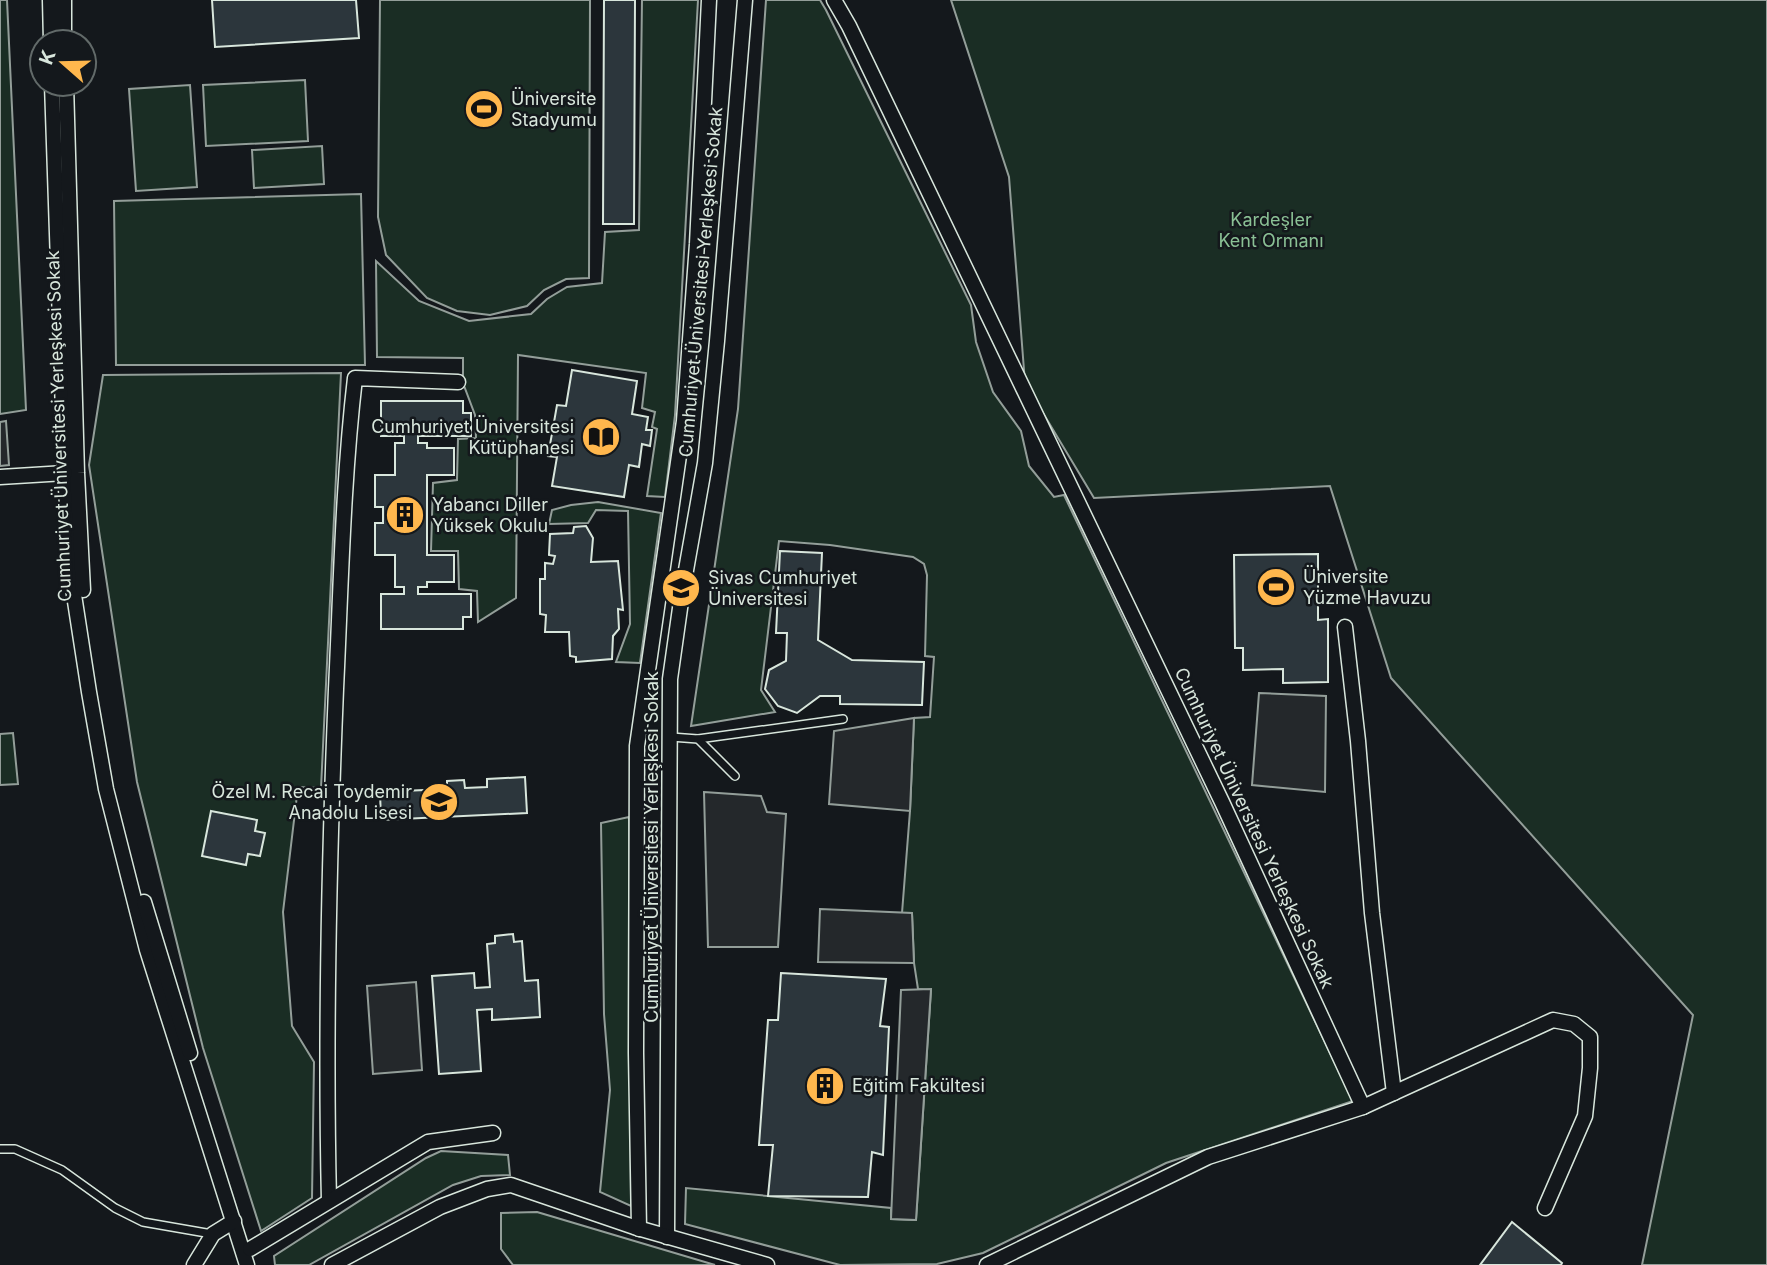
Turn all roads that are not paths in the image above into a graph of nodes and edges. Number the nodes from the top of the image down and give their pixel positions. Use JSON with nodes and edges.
{"nodes":[{"id":1,"x":50,"y":0,"type":"edge"},
{"id":2,"x":64,"y":0,"type":"edge"},
{"id":3,"x":709,"y":0,"type":"edge"},
{"id":4,"x":745,"y":0,"type":"edge"},
{"id":5,"x":834,"y":0,"type":"edge"},
{"id":6,"x":51,"y":28,"type":"edge"},
{"id":7,"x":64,"y":28,"type":"edge"},
{"id":8,"x":52,"y":98,"type":"edge"},
{"id":9,"x":66,"y":98,"type":"edge"},
{"id":10,"x":458,"y":382,"type":"dead end"},
{"id":11,"x":65,"y":473,"type":"junction"},
{"id":12,"x":0,"y":477,"type":"edge"},
{"id":13,"x":1345,"y":627,"type":"dead end"},
{"id":14,"x":843,"y":719,"type":"dead end"},
{"id":15,"x":671,"y":737,"type":"junction"},
{"id":16,"x":698,"y":739,"type":"junction"},
{"id":17,"x":735,"y":776,"type":"dead end"},
{"id":18,"x":1394,"y":1093,"type":"junction"},
{"id":19,"x":1363,"y":1107,"type":"junction"},
{"id":20,"x":493,"y":1133,"type":"dead end"},
{"id":21,"x":0,"y":1149,"type":"edge"},
{"id":22,"x":330,"y":1201,"type":"junction"},
{"id":23,"x":1545,"y":1208,"type":"dead end"},
{"id":24,"x":234,"y":1221,"type":"junction"},
{"id":25,"x":639,"y":1229,"type":"junction"},
{"id":26,"x":213,"y":1234,"type":"junction"},
{"id":27,"x":667,"y":1237,"type":"junction"},
{"id":28,"x":250,"y":1249,"type":"junction"},
{"id":29,"x":194,"y":1265,"type":"edge"},
{"id":30,"x":247,"y":1265,"type":"edge"},
{"id":31,"x":256,"y":1265,"type":"edge"},
{"id":32,"x":332,"y":1265,"type":"edge"},
{"id":33,"x":767,"y":1265,"type":"edge"},
{"id":34,"x":986,"y":1265,"type":"edge"}],
"edges":[{"from":1,"to":6,"type":"street"},
{"from":2,"to":7,"type":"street"},
{"from":3,"to":25,"type":"street","name":"Cumhuriyet Üniversitesi Yerleşkesi Sokak"},
{"from":4,"to":15,"type":"street","name":"Cumhuriyet Üniversitesi Yerleşkesi Sokak"},
{"from":5,"to":19,"type":"street","name":"Cumhuriyet Üniversitesi Yerleşkesi Sokak"},
{"from":8,"to":11,"type":"street","name":"Cumhuriyet Üniversitesi Yerleşkesi Sokak"},
{"from":9,"to":28,"type":"street","name":"Cumhuriyet Üniversitesi Yerleşkesi Sokak"},
{"from":10,"to":22,"type":"street"},
{"from":11,"to":12,"type":"street"},
{"from":11,"to":24,"type":"street","name":"Cumhuriyet Üniversitesi Yerleşkesi Sokak"},
{"from":13,"to":18,"type":"street"},
{"from":14,"to":16,"type":"lane"},
{"from":15,"to":16,"type":"lane"},
{"from":15,"to":27,"type":"street","name":"Cumhuriyet Üniversitesi Yerleşkesi Sokak"},
{"from":16,"to":17,"type":"lane"},
{"from":18,"to":19,"type":"street"},
{"from":18,"to":23,"type":"street"},
{"from":19,"to":34,"type":"street"},
{"from":20,"to":22,"type":"street"},
{"from":21,"to":26,"type":"lane"},
{"from":22,"to":28,"type":"street"},
{"from":24,"to":26,"type":"street"},
{"from":24,"to":30,"type":"street","name":"Cumhuriyet Üniversitesi Yerleşkesi Sokak"},
{"from":25,"to":27,"type":"street"},
{"from":25,"to":32,"type":"street"},
{"from":26,"to":29,"type":"street"},
{"from":27,"to":33,"type":"street"},
{"from":28,"to":31,"type":"street","name":"Cumhuriyet Üniversitesi Yerleşkesi Sokak"}]}
